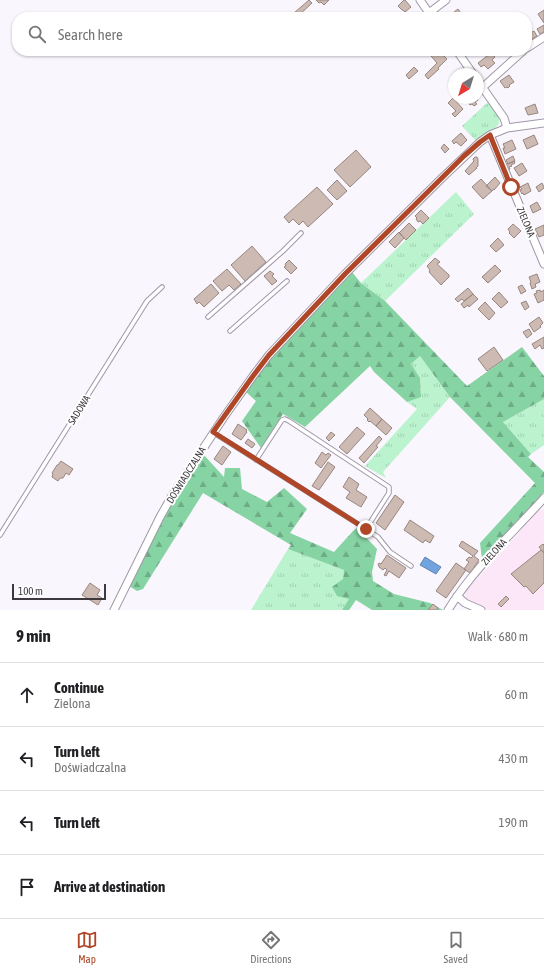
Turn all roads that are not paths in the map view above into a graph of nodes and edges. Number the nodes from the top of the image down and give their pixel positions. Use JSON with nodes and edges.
{"nodes":[{"id":1,"x":420,"y":0,"type":"edge"},
{"id":2,"x":446,"y":0,"type":"edge"},
{"id":3,"x":429,"y":12,"type":"edge"},
{"id":4,"x":434,"y":12,"type":"edge"},
{"id":5,"x":544,"y":37,"type":"edge"},
{"id":6,"x":532,"y":45,"type":"edge"},
{"id":7,"x":460,"y":56,"type":"edge"},
{"id":8,"x":517,"y":56,"type":"edge"},
{"id":9,"x":469,"y":68,"type":"edge"},
{"id":10,"x":484,"y":86,"type":"edge"},
{"id":11,"x":484,"y":88,"type":"edge"},
{"id":12,"x":544,"y":124,"type":"edge"},
{"id":13,"x":507,"y":128,"type":"junction"},
{"id":14,"x":490,"y":135,"type":"junction"},
{"id":15,"x":301,"y":233,"type":"dead end"},
{"id":16,"x":544,"y":264,"type":"edge"},
{"id":17,"x":287,"y":281,"type":"dead end"},
{"id":18,"x":162,"y":287,"type":"dead end"},
{"id":19,"x":208,"y":317,"type":"dead end"},
{"id":20,"x":230,"y":331,"type":"dead end"},
{"id":21,"x":213,"y":432,"type":"junction"},
{"id":22,"x":256,"y":460,"type":"junction"},
{"id":23,"x":544,"y":498,"type":"edge"},
{"id":24,"x":366,"y":529,"type":"junction"},
{"id":25,"x":0,"y":535,"type":"edge"},
{"id":26,"x":411,"y":566,"type":"dead end"},
{"id":27,"x":457,"y":596,"type":"junction"},
{"id":28,"x":114,"y":610,"type":"edge"},
{"id":29,"x":448,"y":610,"type":"edge"},
{"id":30,"x":480,"y":610,"type":"edge"}],
"edges":[{"from":1,"to":3,"type":"street"},
{"from":2,"to":4,"type":"street"},
{"from":5,"to":6,"type":"street"},
{"from":7,"to":9,"type":"street"},
{"from":8,"to":10,"type":"street"},
{"from":11,"to":13,"type":"street"},
{"from":12,"to":13,"type":"street","name":"DOŚWIADCZALNA"},
{"from":13,"to":14,"type":"street","name":"DOŚWIADCZALNA"},
{"from":14,"to":16,"type":"street","name":"ZIELONA"},
{"from":14,"to":21,"type":"street","name":"DOŚWIADCZALNA"},
{"from":15,"to":19,"type":"lane"},
{"from":17,"to":20,"type":"lane"},
{"from":18,"to":25,"type":"lane","name":"SADOWA"},
{"from":21,"to":22,"type":"lane"},
{"from":21,"to":28,"type":"street","name":"DOŚWIADCZALNA"},
{"from":22,"to":24,"type":"lane"},
{"from":22,"to":24,"type":"lane"},
{"from":23,"to":27,"type":"street","name":"ZIELONA"},
{"from":24,"to":26,"type":"lane"},
{"from":27,"to":29,"type":"street","name":"ZIELONA"},
{"from":27,"to":30,"type":"street"}]}
